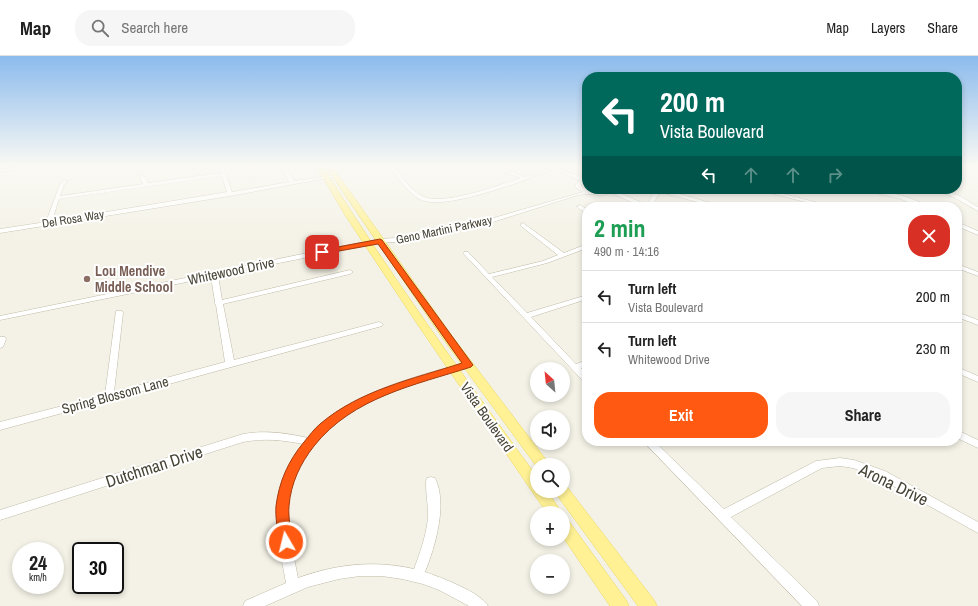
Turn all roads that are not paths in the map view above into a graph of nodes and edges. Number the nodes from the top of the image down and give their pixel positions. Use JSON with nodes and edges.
{"nodes":[{"id":1,"x":60,"y":191,"type":"edge"},
{"id":2,"x":107,"y":191,"type":"edge"},
{"id":3,"x":229,"y":191,"type":"edge"},
{"id":4,"x":249,"y":191,"type":"edge"},
{"id":5,"x":337,"y":191,"type":"edge"},
{"id":6,"x":341,"y":191,"type":"edge"},
{"id":7,"x":412,"y":191,"type":"edge"},
{"id":8,"x":482,"y":191,"type":"edge"},
{"id":9,"x":575,"y":191,"type":"edge"},
{"id":10,"x":582,"y":193,"type":"edge"},
{"id":11,"x":230,"y":194,"type":"junction"},
{"id":12,"x":621,"y":194,"type":"edge"},
{"id":13,"x":674,"y":194,"type":"edge"},
{"id":14,"x":779,"y":194,"type":"edge"},
{"id":15,"x":885,"y":194,"type":"edge"},
{"id":16,"x":949,"y":194,"type":"edge"},
{"id":17,"x":57,"y":198,"type":"junction"},
{"id":18,"x":638,"y":202,"type":"edge"},
{"id":19,"x":703,"y":202,"type":"edge"},
{"id":20,"x":811,"y":202,"type":"edge"},
{"id":21,"x":913,"y":202,"type":"edge"},
{"id":22,"x":978,"y":209,"type":"edge"},
{"id":23,"x":48,"y":223,"type":"junction"},
{"id":24,"x":523,"y":225,"type":"dead end"},
{"id":25,"x":962,"y":226,"type":"edge"},
{"id":26,"x":0,"y":231,"type":"edge"},
{"id":27,"x":978,"y":233,"type":"edge"},
{"id":28,"x":380,"y":241,"type":"junction"},
{"id":29,"x":368,"y":243,"type":"junction"},
{"id":30,"x":582,"y":248,"type":"edge"},
{"id":31,"x":466,"y":253,"type":"dead end"},
{"id":32,"x":563,"y":255,"type":"junction"},
{"id":33,"x":962,"y":268,"type":"edge"},
{"id":34,"x":350,"y":272,"type":"dead end"},
{"id":35,"x":214,"y":274,"type":"junction"},
{"id":36,"x":978,"y":274,"type":"edge"},
{"id":37,"x":487,"y":276,"type":"junction"},
{"id":38,"x":582,"y":299,"type":"edge"},
{"id":39,"x":218,"y":303,"type":"junction"},
{"id":40,"x":119,"y":313,"type":"dead end"},
{"id":41,"x":525,"y":316,"type":"junction"},
{"id":42,"x":962,"y":316,"type":"edge"},
{"id":43,"x":0,"y":318,"type":"edge"},
{"id":44,"x":978,"y":323,"type":"edge"},
{"id":45,"x":379,"y":324,"type":"dead end"},
{"id":46,"x":230,"y":364,"type":"junction"},
{"id":47,"x":468,"y":365,"type":"junction"},
{"id":48,"x":582,"y":365,"type":"edge"},
{"id":49,"x":575,"y":367,"type":"junction"},
{"id":50,"x":454,"y":369,"type":"junction"},
{"id":51,"x":962,"y":372,"type":"edge"},
{"id":52,"x":582,"y":375,"type":"edge"},
{"id":53,"x":978,"y":378,"type":"edge"},
{"id":54,"x":109,"y":396,"type":"junction"},
{"id":55,"x":0,"y":426,"type":"edge"},
{"id":56,"x":962,"y":436,"type":"edge"},
{"id":57,"x":309,"y":442,"type":"junction"},
{"id":58,"x":978,"y":444,"type":"edge"},
{"id":59,"x":653,"y":446,"type":"edge"},
{"id":60,"x":538,"y":458,"type":"edge"},
{"id":61,"x":530,"y":478,"type":"edge"},
{"id":62,"x":431,"y":481,"type":"dead end"},
{"id":63,"x":567,"y":498,"type":"edge"},
{"id":64,"x":0,"y":515,"type":"edge"},
{"id":65,"x":722,"y":516,"type":"junction"},
{"id":66,"x":978,"y":528,"type":"edge"},
{"id":67,"x":570,"y":535,"type":"edge"},
{"id":68,"x":418,"y":575,"type":"junction"},
{"id":69,"x":293,"y":586,"type":"junction"},
{"id":70,"x":250,"y":606,"type":"edge"},
{"id":71,"x":481,"y":606,"type":"edge"},
{"id":72,"x":620,"y":606,"type":"edge"},
{"id":73,"x":648,"y":606,"type":"edge"},
{"id":74,"x":812,"y":606,"type":"edge"}],
"edges":[{"from":1,"to":17,"type":"street"},
{"from":2,"to":17,"type":"street"},
{"from":3,"to":11,"type":"street"},
{"from":4,"to":11,"type":"street","name":"Del Rosa Way"},
{"from":5,"to":29,"type":"main road","name":"Vista Boulevard"},
{"from":6,"to":28,"type":"main road","name":"Vista Boulevard"},
{"from":7,"to":8,"type":"street"},
{"from":9,"to":28,"type":"street","name":"Geno Martini Parkway"},
{"from":10,"to":28,"type":"street","name":"Geno Martini Parkway"},
{"from":11,"to":23,"type":"street","name":"Del Rosa Way"},
{"from":12,"to":18,"type":"street"},
{"from":13,"to":19,"type":"street"},
{"from":14,"to":20,"type":"street"},
{"from":15,"to":21,"type":"street"},
{"from":16,"to":22,"type":"street"},
{"from":17,"to":23,"type":"street"},
{"from":23,"to":26,"type":"street","name":"Del Rosa Way"},
{"from":24,"to":32,"type":"street"},
{"from":25,"to":27,"type":"street"},
{"from":28,"to":29,"type":"street","name":"Whitewood Drive"},
{"from":28,"to":47,"type":"main road","name":"Vista Boulevard"},
{"from":29,"to":35,"type":"street","name":"Whitewood Drive"},
{"from":29,"to":50,"type":"main road","name":"Vista Boulevard"},
{"from":30,"to":32,"type":"street"},
{"from":31,"to":37,"type":"street"},
{"from":32,"to":37,"type":"street"},
{"from":33,"to":36,"type":"street"},
{"from":34,"to":39,"type":"street"},
{"from":35,"to":39,"type":"street"},
{"from":35,"to":43,"type":"street","name":"Whitewood Drive"},
{"from":37,"to":41,"type":"street"},
{"from":38,"to":41,"type":"street"},
{"from":39,"to":46,"type":"street"},
{"from":40,"to":54,"type":"street"},
{"from":41,"to":49,"type":"street"},
{"from":42,"to":44,"type":"street"},
{"from":45,"to":46,"type":"street","name":"Spring Blossom Lane"},
{"from":46,"to":54,"type":"street","name":"Spring Blossom Lane"},
{"from":47,"to":50,"type":"street"},
{"from":47,"to":60,"type":"main road","name":"Vista Boulevard"},
{"from":48,"to":49,"type":"street"},
{"from":49,"to":52,"type":"street"},
{"from":50,"to":57,"type":"street"},
{"from":50,"to":61,"type":"main road","name":"Vista Boulevard"},
{"from":51,"to":53,"type":"street"},
{"from":54,"to":55,"type":"street","name":"Spring Blossom Lane"},
{"from":56,"to":58,"type":"street"},
{"from":57,"to":64,"type":"street","name":"Dutchman Drive"},
{"from":57,"to":69,"type":"street"},
{"from":59,"to":65,"type":"street"},
{"from":62,"to":68,"type":"street"},
{"from":63,"to":73,"type":"main road"},
{"from":65,"to":66,"type":"street","name":"Arona Drive"},
{"from":65,"to":74,"type":"street"},
{"from":67,"to":72,"type":"main road"},
{"from":68,"to":69,"type":"street"},
{"from":68,"to":71,"type":"street"},
{"from":69,"to":70,"type":"street"}]}
